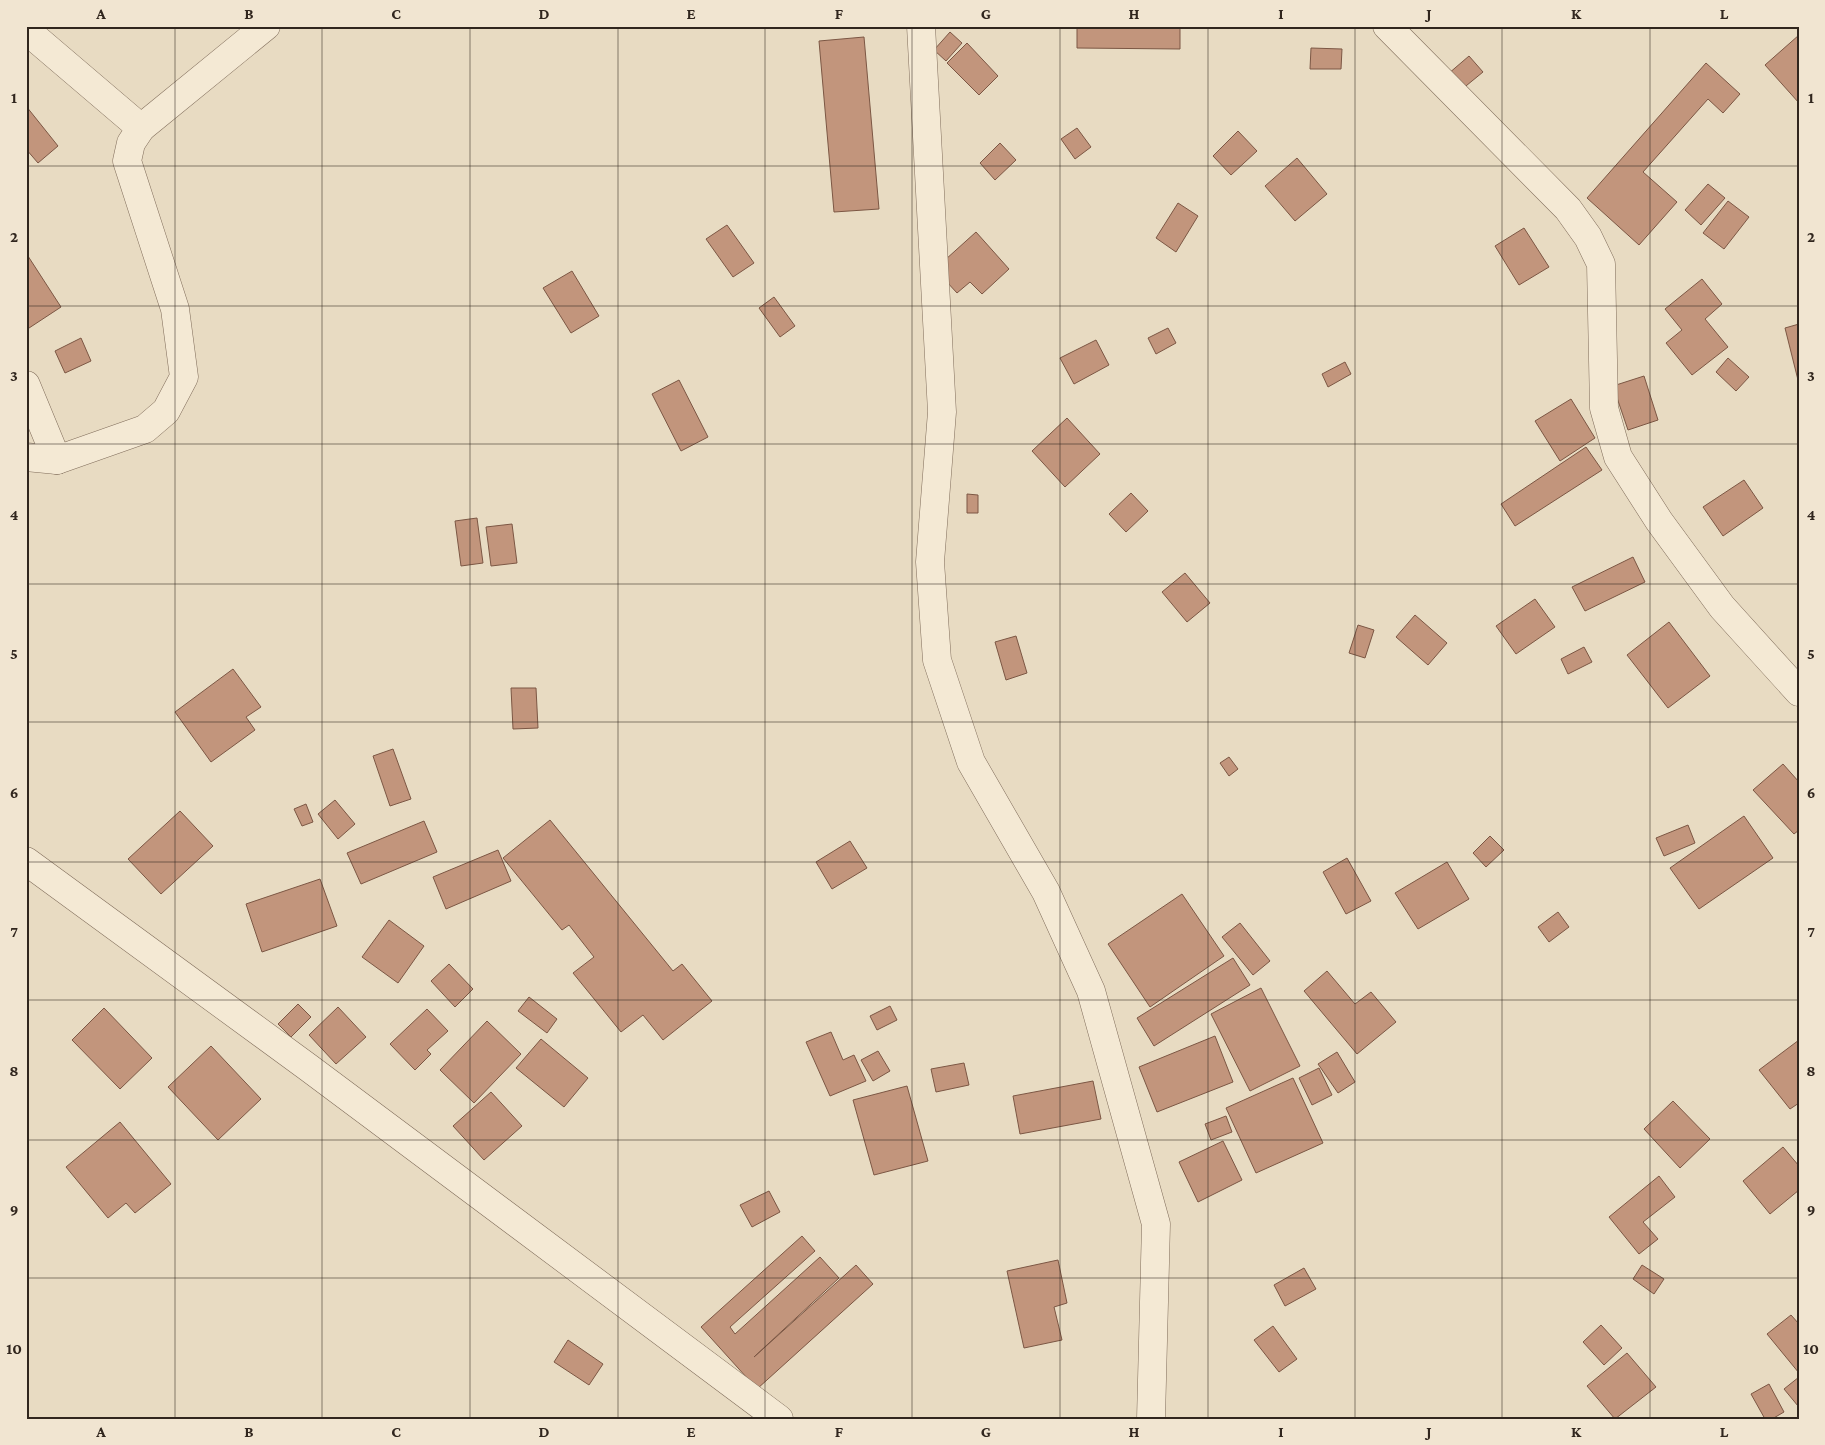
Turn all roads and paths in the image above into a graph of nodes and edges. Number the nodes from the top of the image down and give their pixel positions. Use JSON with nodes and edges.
{"nodes":[{"id":1,"x":266,"y":26,"type":"edge"},
{"id":2,"x":920,"y":26,"type":"edge"},
{"id":3,"x":1388,"y":26,"type":"edge"},
{"id":4,"x":26,"y":30,"type":"edge"},
{"id":5,"x":141,"y":128,"type":"junction"},
{"id":6,"x":26,"y":385,"type":"edge"},
{"id":7,"x":26,"y":457,"type":"edge"},
{"id":8,"x":58,"y":460,"type":"junction"},
{"id":9,"x":1799,"y":692,"type":"edge"},
{"id":10,"x":26,"y":861,"type":"edge"},
{"id":11,"x":779,"y":1419,"type":"edge"},
{"id":12,"x":1151,"y":1419,"type":"edge"}],
"edges":[{"from":1,"to":5,"type":"street"},
{"from":2,"to":12,"type":"street"},
{"from":3,"to":9,"type":"street"},
{"from":4,"to":5,"type":"street"},
{"from":5,"to":8,"type":"street"},
{"from":6,"to":8,"type":"street"},
{"from":7,"to":8,"type":"street"},
{"from":10,"to":11,"type":"street"}]}
